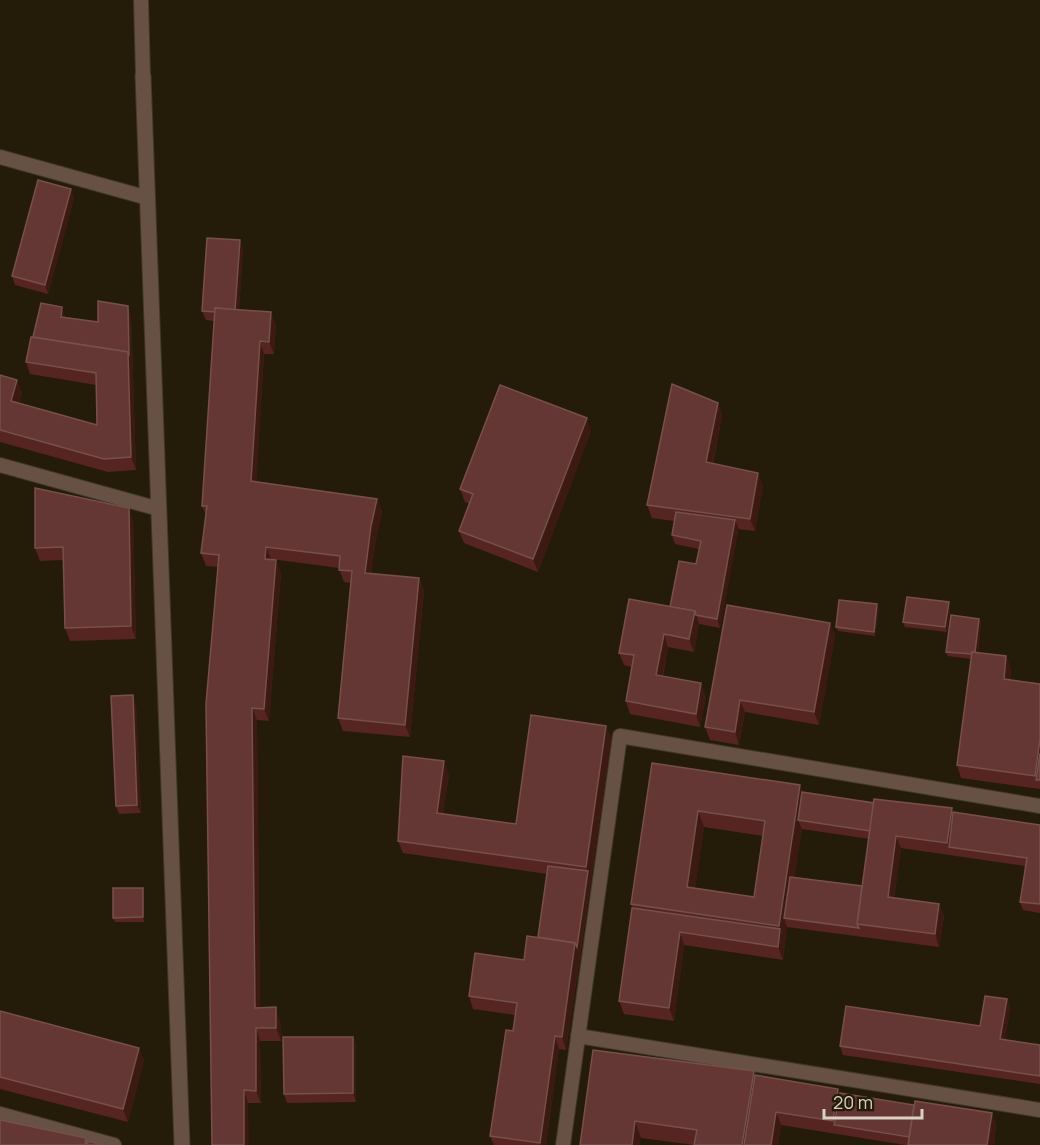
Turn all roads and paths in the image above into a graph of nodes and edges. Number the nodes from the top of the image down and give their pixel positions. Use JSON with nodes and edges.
{"nodes":[{"id":1,"x":141,"y":0,"type":"edge"},
{"id":2,"x":143,"y":75,"type":"joint"},
{"id":3,"x":0,"y":158,"type":"edge"},
{"id":4,"x":148,"y":198,"type":"junction"},
{"id":5,"x":0,"y":465,"type":"edge"},
{"id":6,"x":159,"y":508,"type":"junction"},
{"id":7,"x":1040,"y":806,"type":"edge"},
{"id":8,"x":578,"y":1036,"type":"junction"},
{"id":9,"x":1040,"y":1110,"type":"edge"},
{"id":10,"x":0,"y":1114,"type":"edge"},
{"id":11,"x":114,"y":1145,"type":"edge"},
{"id":12,"x":182,"y":1145,"type":"edge"},
{"id":13,"x":563,"y":1145,"type":"edge"}],
"edges":[{"from":1,"to":2,"type":"lane"},
{"from":2,"to":4,"type":"street"},
{"from":3,"to":4,"type":"lane"},
{"from":4,"to":6,"type":"street"},
{"from":5,"to":6,"type":"lane"},
{"from":6,"to":12,"type":"street"},
{"from":7,"to":8,"type":"lane"},
{"from":8,"to":9,"type":"lane"},
{"from":8,"to":13,"type":"lane"},
{"from":10,"to":11,"type":"lane"}]}
